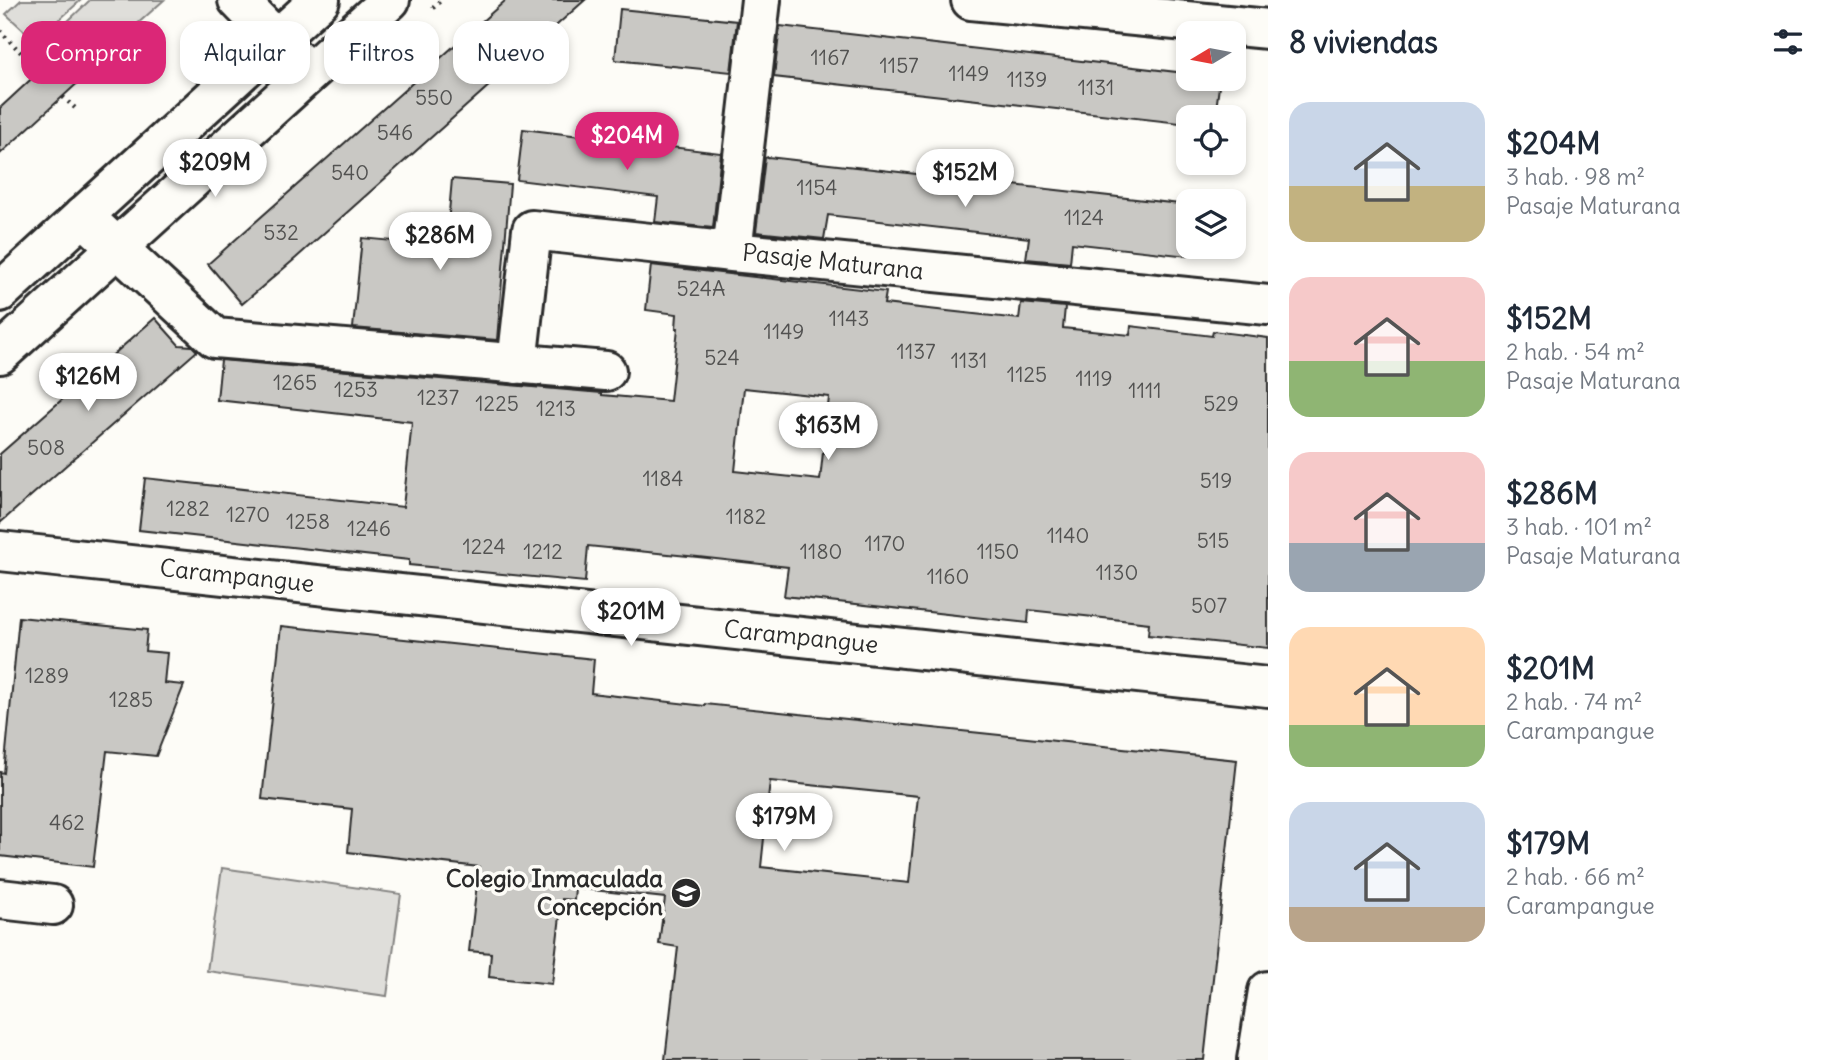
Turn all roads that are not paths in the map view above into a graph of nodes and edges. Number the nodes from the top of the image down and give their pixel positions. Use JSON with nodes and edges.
{"nodes":[{"id":1,"x":238,"y":0,"type":"edge"},
{"id":2,"x":320,"y":0,"type":"edge"},
{"id":3,"x":390,"y":0,"type":"edge"},
{"id":4,"x":761,"y":0,"type":"edge"},
{"id":5,"x":971,"y":0,"type":"edge"},
{"id":6,"x":258,"y":21,"type":"edge"},
{"id":7,"x":297,"y":21,"type":"edge"},
{"id":8,"x":1268,"y":29,"type":"edge"},
{"id":9,"x":310,"y":72,"type":"edge"},
{"id":10,"x":228,"y":84,"type":"edge"},
{"id":11,"x":297,"y":84,"type":"edge"},
{"id":12,"x":83,"y":216,"type":"junction"},
{"id":13,"x":117,"y":248,"type":"junction"},
{"id":14,"x":732,"y":252,"type":"junction"},
{"id":15,"x":0,"y":292,"type":"edge"},
{"id":16,"x":1268,"y":305,"type":"edge"},
{"id":17,"x":0,"y":354,"type":"edge"},
{"id":18,"x":517,"y":364,"type":"junction"},
{"id":19,"x":606,"y":371,"type":"dead end"},
{"id":20,"x":0,"y":551,"type":"edge"},
{"id":21,"x":1268,"y":687,"type":"edge"},
{"id":22,"x":0,"y":900,"type":"edge"},
{"id":23,"x":53,"y":905,"type":"dead end"},
{"id":24,"x":1268,"y":991,"type":"edge"},
{"id":25,"x":1257,"y":1060,"type":"edge"}],
"edges":[{"from":1,"to":6,"type":"street"},
{"from":2,"to":7,"type":"street"},
{"from":3,"to":9,"type":"street"},
{"from":4,"to":14,"type":"street"},
{"from":5,"to":8,"type":"street"},
{"from":10,"to":12,"type":"street"},
{"from":11,"to":13,"type":"street"},
{"from":12,"to":13,"type":"street"},
{"from":12,"to":15,"type":"street"},
{"from":13,"to":17,"type":"street"},
{"from":13,"to":18,"type":"street"},
{"from":14,"to":16,"type":"street","name":"Pasaje Maturana"},
{"from":14,"to":18,"type":"street","name":"Pasaje Maturana"},
{"from":18,"to":19,"type":"street"},
{"from":20,"to":21,"type":"street","name":"Carampangue"},
{"from":22,"to":23,"type":"street"},
{"from":24,"to":25,"type":"street"}]}
